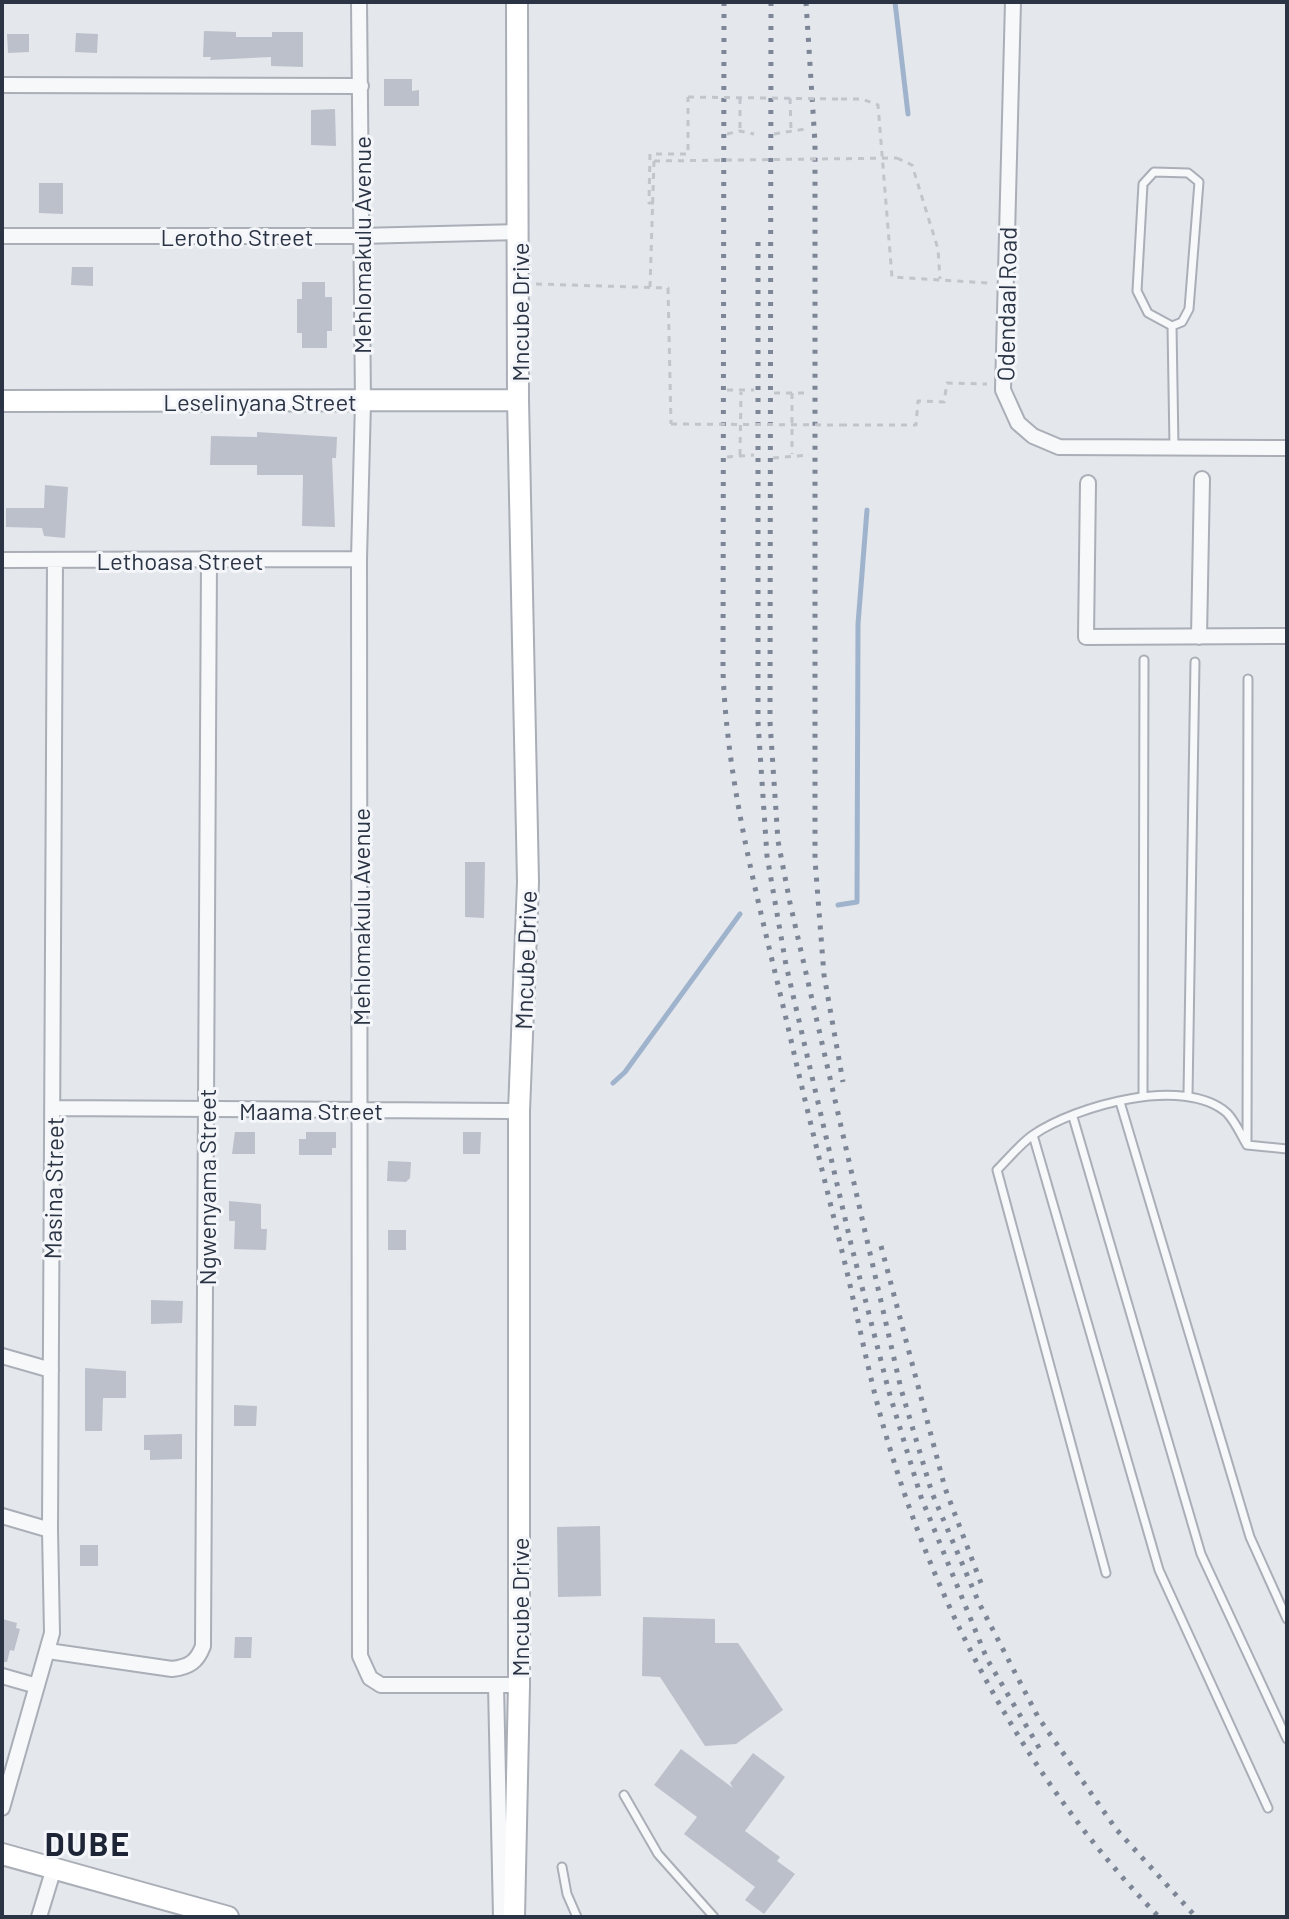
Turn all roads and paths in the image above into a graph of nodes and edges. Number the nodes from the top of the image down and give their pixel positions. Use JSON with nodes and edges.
{"nodes":[{"id":1,"x":359,"y":2,"type":"edge"},
{"id":2,"x":517,"y":2,"type":"edge"},
{"id":3,"x":1013,"y":2,"type":"edge"},
{"id":4,"x":2,"y":85,"type":"edge"},
{"id":5,"x":361,"y":86,"type":"junction"},
{"id":6,"x":740,"y":98,"type":"junction"},
{"id":7,"x":790,"y":98,"type":"junction"},
{"id":8,"x":805,"y":129,"type":"dead end"},
{"id":9,"x":740,"y":131,"type":"junction"},
{"id":10,"x":791,"y":131,"type":"junction"},
{"id":11,"x":727,"y":134,"type":"dead end"},
{"id":12,"x":754,"y":134,"type":"dead end"},
{"id":13,"x":774,"y":134,"type":"dead end"},
{"id":14,"x":654,"y":203,"type":"junction"},
{"id":15,"x":519,"y":232,"type":"junction"},
{"id":16,"x":2,"y":236,"type":"edge"},
{"id":17,"x":359,"y":236,"type":"junction"},
{"id":18,"x":940,"y":279,"type":"junction"},
{"id":19,"x":1006,"y":284,"type":"junction"},
{"id":20,"x":519,"y":285,"type":"junction"},
{"id":21,"x":650,"y":287,"type":"junction"},
{"id":22,"x":1172,"y":326,"type":"junction"},
{"id":23,"x":1003,"y":385,"type":"junction"},
{"id":24,"x":727,"y":390,"type":"dead end"},
{"id":25,"x":754,"y":390,"type":"dead end"},
{"id":26,"x":741,"y":392,"type":"junction"},
{"id":27,"x":774,"y":393,"type":"dead end"},
{"id":28,"x":792,"y":393,"type":"junction"},
{"id":29,"x":809,"y":393,"type":"dead end"},
{"id":30,"x":518,"y":400,"type":"junction"},
{"id":31,"x":2,"y":401,"type":"edge"},
{"id":32,"x":363,"y":402,"type":"junction"},
{"id":33,"x":739,"y":425,"type":"junction"},
{"id":34,"x":791,"y":425,"type":"junction"},
{"id":35,"x":1174,"y":448,"type":"junction"},
{"id":36,"x":1287,"y":448,"type":"edge"},
{"id":37,"x":792,"y":454,"type":"junction"},
{"id":38,"x":740,"y":455,"type":"junction"},
{"id":39,"x":754,"y":455,"type":"dead end"},
{"id":40,"x":809,"y":455,"type":"dead end"},
{"id":41,"x":727,"y":457,"type":"dead end"},
{"id":42,"x":773,"y":458,"type":"dead end"},
{"id":43,"x":1202,"y":479,"type":"dead end"},
{"id":44,"x":1088,"y":483,"type":"dead end"},
{"id":45,"x":359,"y":559,"type":"junction"},
{"id":46,"x":2,"y":560,"type":"edge"},
{"id":47,"x":55,"y":560,"type":"junction"},
{"id":48,"x":209,"y":561,"type":"junction"},
{"id":49,"x":1287,"y":636,"type":"edge"},
{"id":50,"x":1199,"y":637,"type":"junction"},
{"id":51,"x":1144,"y":660,"type":"dead end"},
{"id":52,"x":1195,"y":662,"type":"dead end"},
{"id":53,"x":1248,"y":679,"type":"dead end"},
{"id":54,"x":1143,"y":1095,"type":"junction"},
{"id":55,"x":1188,"y":1095,"type":"junction"},
{"id":56,"x":1120,"y":1102,"type":"junction"},
{"id":57,"x":54,"y":1108,"type":"junction"},
{"id":58,"x":361,"y":1110,"type":"junction"},
{"id":59,"x":207,"y":1111,"type":"junction"},
{"id":60,"x":519,"y":1111,"type":"junction"},
{"id":61,"x":1073,"y":1117,"type":"junction"},
{"id":62,"x":1033,"y":1135,"type":"junction"},
{"id":63,"x":1247,"y":1145,"type":"junction"},
{"id":64,"x":1287,"y":1149,"type":"edge"},
{"id":65,"x":2,"y":1356,"type":"edge"},
{"id":66,"x":51,"y":1370,"type":"junction"},
{"id":67,"x":2,"y":1516,"type":"edge"},
{"id":68,"x":50,"y":1530,"type":"junction"},
{"id":69,"x":1106,"y":1573,"type":"dead end"},
{"id":70,"x":1287,"y":1619,"type":"edge"},
{"id":71,"x":48,"y":1651,"type":"junction"},
{"id":72,"x":2,"y":1676,"type":"edge"},
{"id":73,"x":496,"y":1685,"type":"junction"},
{"id":74,"x":519,"y":1685,"type":"junction"},
{"id":75,"x":37,"y":1686,"type":"junction"},
{"id":76,"x":1287,"y":1739,"type":"edge"},
{"id":77,"x":624,"y":1795,"type":"dead end"},
{"id":78,"x":2,"y":1808,"type":"edge"},
{"id":79,"x":1268,"y":1808,"type":"dead end"},
{"id":80,"x":2,"y":1854,"type":"edge"},
{"id":81,"x":562,"y":1867,"type":"dead end"},
{"id":82,"x":54,"y":1868,"type":"junction"},
{"id":83,"x":513,"y":1914,"type":"edge"},
{"id":84,"x":221,"y":1916,"type":"edge"},
{"id":85,"x":39,"y":1917,"type":"edge"},
{"id":86,"x":577,"y":1917,"type":"edge"},
{"id":87,"x":714,"y":1917,"type":"edge"}],
"edges":[{"from":1,"to":5,"type":"street","name":"Mehlomakulu Avenue"},
{"from":2,"to":15,"type":"street","name":"Mncube Drive"},
{"from":3,"to":19,"type":"street","name":"Odendaal Road"},
{"from":4,"to":5,"type":"street"},
{"from":5,"to":17,"type":"street","name":"Mehlomakulu Avenue"},
{"from":6,"to":7,"type":"path","bridge":true},
{"from":6,"to":9,"type":"path"},
{"from":6,"to":14,"type":"path","bridge":true},
{"from":7,"to":10,"type":"path"},
{"from":7,"to":18,"type":"path","bridge":true},
{"from":8,"to":10,"type":"path"},
{"from":9,"to":11,"type":"path"},
{"from":9,"to":12,"type":"path"},
{"from":10,"to":13,"type":"path"},
{"from":14,"to":18,"type":"path","bridge":true},
{"from":14,"to":21,"type":"path"},
{"from":15,"to":17,"type":"street","name":"Lerotho Street"},
{"from":15,"to":20,"type":"street","name":"Mncube Drive"},
{"from":16,"to":17,"type":"street","name":"Lerotho Street"},
{"from":17,"to":32,"type":"street","name":"Mehlomakulu Avenue"},
{"from":18,"to":19,"type":"path"},
{"from":19,"to":23,"type":"street","name":"Odendaal Road"},
{"from":20,"to":21,"type":"path"},
{"from":20,"to":30,"type":"street","name":"Mncube Drive"},
{"from":21,"to":33,"type":"path","bridge":true},
{"from":22,"to":22,"type":"lane"},
{"from":22,"to":35,"type":"lane"},
{"from":23,"to":34,"type":"path","bridge":true},
{"from":23,"to":35,"type":"street","name":"Odendaal Road"},
{"from":24,"to":26,"type":"path"},
{"from":25,"to":26,"type":"path"},
{"from":26,"to":33,"type":"path"},
{"from":27,"to":28,"type":"path"},
{"from":28,"to":29,"type":"path"},
{"from":28,"to":34,"type":"path"},
{"from":30,"to":32,"type":"street","name":"Leselinyana Street"},
{"from":30,"to":60,"type":"street","name":"Mncube Drive"},
{"from":31,"to":32,"type":"street","name":"Leselinyana Street"},
{"from":32,"to":45,"type":"street","name":"Mehlomakulu Avenue"},
{"from":33,"to":34,"type":"path","bridge":true},
{"from":33,"to":38,"type":"path"},
{"from":34,"to":37,"type":"path"},
{"from":35,"to":36,"type":"street","name":"Odendaal Road"},
{"from":37,"to":40,"type":"path"},
{"from":37,"to":42,"type":"path"},
{"from":38,"to":39,"type":"path"},
{"from":38,"to":41,"type":"path"},
{"from":43,"to":50,"type":"street"},
{"from":44,"to":50,"type":"street"},
{"from":45,"to":48,"type":"street","name":"Lethoasa Street"},
{"from":45,"to":58,"type":"street","name":"Mehlomakulu Avenue"},
{"from":46,"to":47,"type":"street","name":"Lethoasa Street"},
{"from":47,"to":48,"type":"street","name":"Lethoasa Street"},
{"from":47,"to":57,"type":"street","name":"Masina Street"},
{"from":48,"to":59,"type":"street","name":"Ngwenyama Street"},
{"from":49,"to":50,"type":"street"},
{"from":51,"to":54,"type":"lane"},
{"from":52,"to":55,"type":"lane"},
{"from":53,"to":63,"type":"lane"},
{"from":54,"to":55,"type":"lane"},
{"from":54,"to":56,"type":"lane"},
{"from":55,"to":63,"type":"lane"},
{"from":56,"to":61,"type":"lane"},
{"from":56,"to":70,"type":"lane"},
{"from":57,"to":59,"type":"street","name":"Maama Street"},
{"from":57,"to":66,"type":"street","name":"Masina Street"},
{"from":58,"to":59,"type":"street","name":"Maama Street"},
{"from":58,"to":60,"type":"street","name":"Maama Street"},
{"from":58,"to":73,"type":"street","name":"Mehlomakulu Avenue"},
{"from":59,"to":71,"type":"street","name":"Ngwenyama Street"},
{"from":60,"to":74,"type":"street","name":"Mncube Drive"},
{"from":61,"to":62,"type":"lane"},
{"from":61,"to":76,"type":"lane"},
{"from":62,"to":69,"type":"lane"},
{"from":62,"to":79,"type":"lane"},
{"from":63,"to":64,"type":"lane"},
{"from":65,"to":66,"type":"street"},
{"from":66,"to":68,"type":"street","name":"Masina Street"},
{"from":67,"to":68,"type":"street"},
{"from":68,"to":71,"type":"street","name":"Masina Street"},
{"from":71,"to":75,"type":"street","name":"Masina Street"},
{"from":72,"to":75,"type":"street"},
{"from":73,"to":74,"type":"street","name":"Mehlomakulu Avenue"},
{"from":73,"to":83,"type":"street"},
{"from":74,"to":83,"type":"street","name":"Mncube Drive"},
{"from":75,"to":78,"type":"street","name":"Masina Street"},
{"from":77,"to":87,"type":"lane"},
{"from":80,"to":82,"type":"street"},
{"from":81,"to":86,"type":"lane"},
{"from":82,"to":84,"type":"street"},
{"from":82,"to":85,"type":"street"}]}
